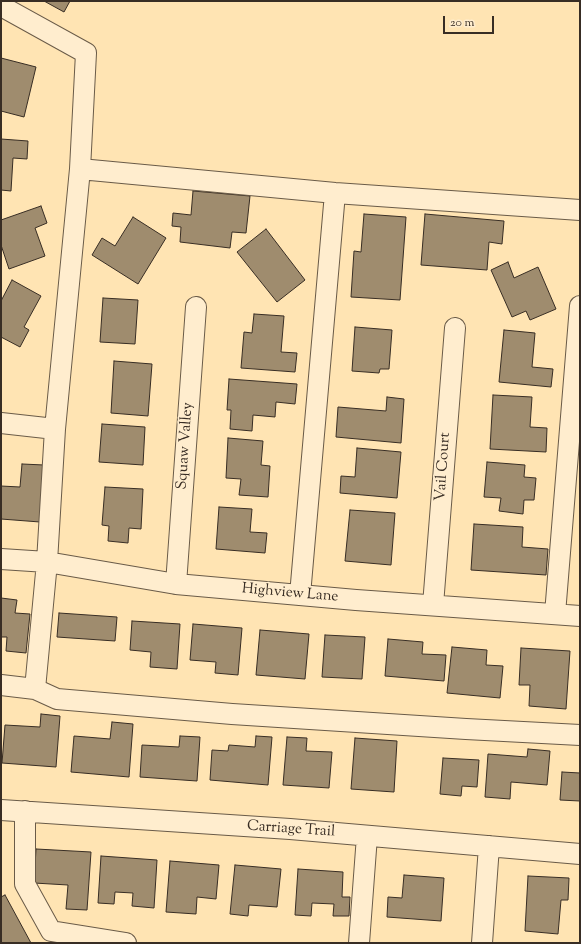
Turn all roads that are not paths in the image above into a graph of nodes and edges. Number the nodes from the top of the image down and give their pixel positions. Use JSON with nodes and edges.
{"nodes":[{"id":1,"x":1,"y":6,"type":"edge"},
{"id":2,"x":80,"y":169,"type":"junction"},
{"id":3,"x":335,"y":193,"type":"junction"},
{"id":4,"x":580,"y":210,"type":"edge"},
{"id":5,"x":580,"y":306,"type":"edge"},
{"id":6,"x":196,"y":307,"type":"dead end"},
{"id":7,"x":455,"y":328,"type":"dead end"},
{"id":8,"x":1,"y":423,"type":"edge"},
{"id":9,"x":55,"y":429,"type":"junction"},
{"id":10,"x":1,"y":559,"type":"edge"},
{"id":11,"x":47,"y":562,"type":"junction"},
{"id":12,"x":176,"y":584,"type":"junction"},
{"id":13,"x":300,"y":594,"type":"junction"},
{"id":14,"x":433,"y":605,"type":"junction"},
{"id":15,"x":555,"y":614,"type":"junction"},
{"id":16,"x":580,"y":616,"type":"edge"},
{"id":17,"x":1,"y":685,"type":"edge"},
{"id":18,"x":35,"y":689,"type":"junction"},
{"id":19,"x":580,"y":735,"type":"edge"},
{"id":20,"x":1,"y":810,"type":"edge"},
{"id":21,"x":25,"y":811,"type":"junction"},
{"id":22,"x":367,"y":836,"type":"junction"},
{"id":23,"x":489,"y":846,"type":"junction"},
{"id":24,"x":580,"y":854,"type":"edge"},
{"id":25,"x":126,"y":943,"type":"edge"},
{"id":26,"x":359,"y":943,"type":"edge"},
{"id":27,"x":482,"y":943,"type":"edge"}],
"edges":[{"from":1,"to":2,"type":"street"},
{"from":2,"to":3,"type":"street"},
{"from":2,"to":9,"type":"street"},
{"from":3,"to":4,"type":"street"},
{"from":3,"to":13,"type":"street"},
{"from":5,"to":15,"type":"street"},
{"from":6,"to":12,"type":"street","name":"Squaw Valley"},
{"from":7,"to":14,"type":"street","name":"Vail Court"},
{"from":8,"to":9,"type":"street"},
{"from":9,"to":11,"type":"street"},
{"from":10,"to":11,"type":"street","name":"Highview Lane"},
{"from":11,"to":12,"type":"street","name":"Highview Lane"},
{"from":11,"to":18,"type":"street"},
{"from":12,"to":13,"type":"street","name":"Highview Lane"},
{"from":13,"to":14,"type":"street","name":"Highview Lane"},
{"from":14,"to":15,"type":"street","name":"Highview Lane"},
{"from":15,"to":16,"type":"street","name":"Highview Lane"},
{"from":17,"to":18,"type":"street"},
{"from":18,"to":19,"type":"street"},
{"from":20,"to":21,"type":"street","name":"Carriage Trail"},
{"from":21,"to":22,"type":"street","name":"Carriage Trail"},
{"from":21,"to":25,"type":"street"},
{"from":22,"to":23,"type":"street","name":"Carriage Trail"},
{"from":22,"to":26,"type":"street"},
{"from":23,"to":24,"type":"street","name":"Carriage Trail"},
{"from":23,"to":27,"type":"street"}]}
